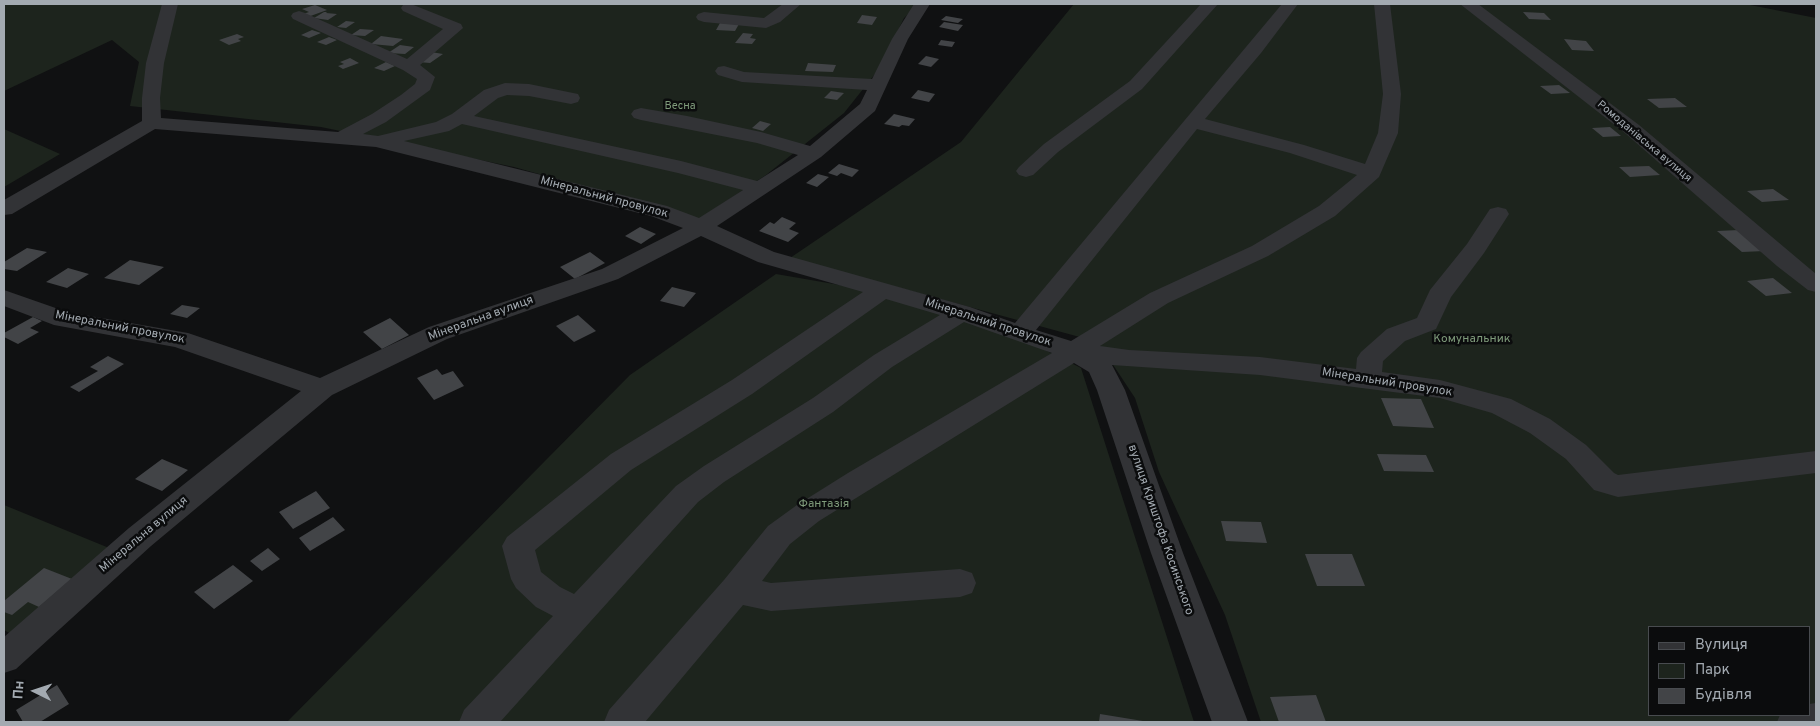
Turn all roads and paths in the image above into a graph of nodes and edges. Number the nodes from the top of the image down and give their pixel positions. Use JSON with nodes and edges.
{"nodes":[{"id":1,"x":170,"y":4,"type":"edge"},
{"id":2,"x":793,"y":4,"type":"edge"},
{"id":3,"x":922,"y":4,"type":"edge"},
{"id":4,"x":1210,"y":4,"type":"edge"},
{"id":5,"x":1290,"y":4,"type":"edge"},
{"id":6,"x":1382,"y":4,"type":"edge"},
{"id":7,"x":1468,"y":4,"type":"edge"},
{"id":8,"x":409,"y":8,"type":"dead end"},
{"id":9,"x":298,"y":16,"type":"dead end"},
{"id":10,"x":704,"y":17,"type":"dead end"},
{"id":11,"x":409,"y":66,"type":"junction"},
{"id":12,"x":724,"y":72,"type":"dead end"},
{"id":13,"x":879,"y":85,"type":"junction"},
{"id":14,"x":571,"y":98,"type":"dead end"},
{"id":15,"x":641,"y":114,"type":"dead end"},
{"id":16,"x":459,"y":118,"type":"junction"},
{"id":17,"x":1192,"y":122,"type":"junction"},
{"id":18,"x":152,"y":123,"type":"junction"},
{"id":19,"x":341,"y":138,"type":"junction"},
{"id":20,"x":376,"y":141,"type":"junction"},
{"id":21,"x":814,"y":153,"type":"junction"},
{"id":22,"x":1026,"y":171,"type":"dead end"},
{"id":23,"x":1372,"y":173,"type":"junction"},
{"id":24,"x":761,"y":188,"type":"junction"},
{"id":25,"x":4,"y":209,"type":"edge"},
{"id":26,"x":1498,"y":214,"type":"dead end"},
{"id":27,"x":701,"y":227,"type":"junction"},
{"id":28,"x":1816,"y":285,"type":"edge"},
{"id":29,"x":881,"y":290,"type":"junction"},
{"id":30,"x":4,"y":298,"type":"edge"},
{"id":31,"x":962,"y":313,"type":"junction"},
{"id":32,"x":1020,"y":332,"type":"junction"},
{"id":33,"x":1073,"y":351,"type":"junction"},
{"id":34,"x":1368,"y":379,"type":"junction"},
{"id":35,"x":322,"y":388,"type":"junction"},
{"id":36,"x":1816,"y":462,"type":"edge"},
{"id":37,"x":960,"y":583,"type":"dead end"},
{"id":38,"x":736,"y":590,"type":"junction"},
{"id":39,"x":578,"y":612,"type":"junction"},
{"id":40,"x":9,"y":647,"type":"edge"},
{"id":41,"x":1816,"y":720,"type":"edge"},
{"id":42,"x":476,"y":722,"type":"edge"},
{"id":43,"x":622,"y":722,"type":"edge"},
{"id":44,"x":1230,"y":722,"type":"edge"},
{"id":45,"x":1795,"y":722,"type":"edge"}],
"edges":[{"from":1,"to":18,"type":"street"},
{"from":2,"to":10,"type":"street"},
{"from":3,"to":13,"type":"street","name":"Мінеральна вулиця"},
{"from":4,"to":22,"type":"street"},
{"from":5,"to":17,"type":"lane"},
{"from":6,"to":23,"type":"street"},
{"from":7,"to":28,"type":"street","name":"Ромоданівська вулиця"},
{"from":8,"to":11,"type":"street"},
{"from":9,"to":11,"type":"street"},
{"from":11,"to":19,"type":"street"},
{"from":12,"to":13,"type":"street"},
{"from":13,"to":21,"type":"street","name":"Мінеральна вулиця"},
{"from":14,"to":16,"type":"street"},
{"from":15,"to":21,"type":"street"},
{"from":16,"to":20,"type":"street"},
{"from":16,"to":24,"type":"street"},
{"from":17,"to":23,"type":"street"},
{"from":17,"to":32,"type":"lane"},
{"from":18,"to":19,"type":"street","name":"Мінеральний провулок"},
{"from":18,"to":25,"type":"street"},
{"from":19,"to":20,"type":"street","name":"Мінеральний провулок"},
{"from":20,"to":27,"type":"street","name":"Мінеральний провулок"},
{"from":21,"to":24,"type":"street","name":"Мінеральна вулиця"},
{"from":23,"to":33,"type":"street"},
{"from":24,"to":27,"type":"street","name":"Мінеральна вулиця"},
{"from":26,"to":34,"type":"street"},
{"from":27,"to":29,"type":"street","name":"Мінеральний провулок"},
{"from":27,"to":35,"type":"street","name":"Мінеральна вулиця"},
{"from":29,"to":31,"type":"street","name":"Мінеральний провулок"},
{"from":29,"to":39,"type":"street"},
{"from":30,"to":35,"type":"street","name":"Мінеральний провулок"},
{"from":31,"to":32,"type":"street","name":"Мінеральний провулок"},
{"from":31,"to":39,"type":"street"},
{"from":32,"to":33,"type":"street","name":"Мінеральний провулок"},
{"from":33,"to":34,"type":"street","name":"Мінеральний провулок"},
{"from":33,"to":38,"type":"street"},
{"from":33,"to":44,"type":"street","name":"вулиця Криштофа Косинського"},
{"from":34,"to":36,"type":"street","name":"Мінеральний провулок"},
{"from":35,"to":40,"type":"street","name":"Мінеральна вулиця"},
{"from":37,"to":38,"type":"street"},
{"from":38,"to":43,"type":"street"},
{"from":39,"to":42,"type":"street"},
{"from":41,"to":45,"type":"street"}]}
